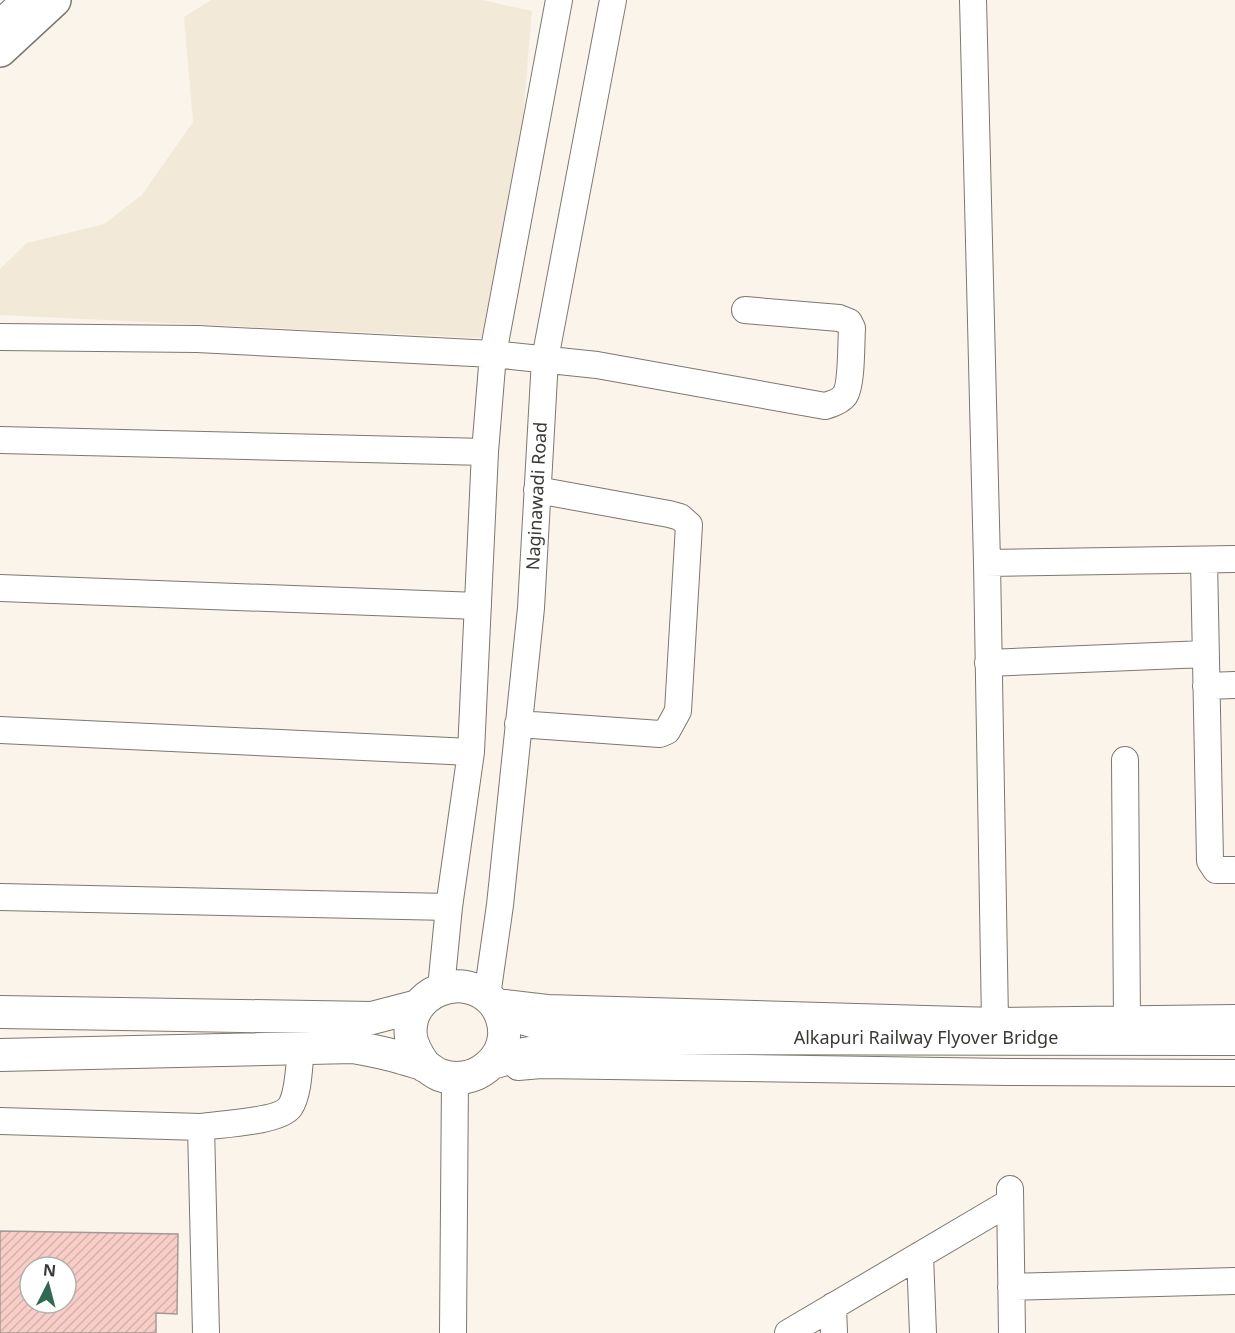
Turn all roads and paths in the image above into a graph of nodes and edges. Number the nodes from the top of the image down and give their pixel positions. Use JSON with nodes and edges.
{"nodes":[{"id":1,"x":29,"y":0,"type":"edge"},
{"id":2,"x":54,"y":0,"type":"edge"},
{"id":3,"x":559,"y":0,"type":"edge"},
{"id":4,"x":613,"y":0,"type":"edge"},
{"id":5,"x":973,"y":0,"type":"edge"},
{"id":6,"x":0,"y":27,"type":"edge"},
{"id":7,"x":0,"y":50,"type":"edge"},
{"id":8,"x":745,"y":310,"type":"dead end"},
{"id":9,"x":0,"y":337,"type":"edge"},
{"id":10,"x":494,"y":354,"type":"junction"},
{"id":11,"x":545,"y":359,"type":"junction"},
{"id":12,"x":0,"y":440,"type":"edge"},
{"id":13,"x":485,"y":452,"type":"junction"},
{"id":14,"x":537,"y":490,"type":"junction"},
{"id":15,"x":1235,"y":559,"type":"edge"},
{"id":16,"x":1204,"y":560,"type":"junction"},
{"id":17,"x":987,"y":563,"type":"junction"},
{"id":18,"x":0,"y":588,"type":"edge"},
{"id":19,"x":478,"y":606,"type":"junction"},
{"id":20,"x":1205,"y":654,"type":"junction"},
{"id":21,"x":988,"y":663,"type":"junction"},
{"id":22,"x":1235,"y":685,"type":"edge"},
{"id":23,"x":1206,"y":686,"type":"junction"},
{"id":24,"x":518,"y":724,"type":"junction"},
{"id":25,"x":0,"y":730,"type":"edge"},
{"id":26,"x":471,"y":752,"type":"junction"},
{"id":27,"x":1125,"y":760,"type":"dead end"},
{"id":28,"x":1235,"y":870,"type":"edge"},
{"id":29,"x":0,"y":897,"type":"edge"},
{"id":30,"x":449,"y":907,"type":"junction"},
{"id":31,"x":430,"y":997,"type":"junction"},
{"id":32,"x":492,"y":1001,"type":"junction"},
{"id":33,"x":0,"y":1012,"type":"edge"},
{"id":34,"x":1235,"y":1018,"type":"edge"},
{"id":35,"x":1127,"y":1020,"type":"junction"},
{"id":36,"x":995,"y":1021,"type":"junction"},
{"id":37,"x":617,"y":1038,"type":"junction"},
{"id":38,"x":1235,"y":1039,"type":"edge"},
{"id":39,"x":301,"y":1048,"type":"junction"},
{"id":40,"x":0,"y":1055,"type":"edge"},
{"id":41,"x":425,"y":1066,"type":"junction"},
{"id":42,"x":476,"y":1071,"type":"junction"},
{"id":43,"x":1235,"y":1073,"type":"edge"},
{"id":44,"x":0,"y":1121,"type":"edge"},
{"id":45,"x":201,"y":1127,"type":"junction"},
{"id":46,"x":920,"y":1255,"type":"junction"},
{"id":47,"x":1235,"y":1281,"type":"edge"},
{"id":48,"x":1011,"y":1287,"type":"junction"},
{"id":49,"x":833,"y":1306,"type":"junction"},
{"id":50,"x":206,"y":1333,"type":"edge"},
{"id":51,"x":453,"y":1333,"type":"edge"},
{"id":52,"x":788,"y":1333,"type":"edge"},
{"id":53,"x":834,"y":1333,"type":"edge"},
{"id":54,"x":923,"y":1333,"type":"edge"},
{"id":55,"x":1012,"y":1333,"type":"edge"}],
"edges":[{"from":1,"to":6,"type":"main road"},
{"from":2,"to":7,"type":"highway"},
{"from":3,"to":10,"type":"street"},
{"from":4,"to":11,"type":"street","name":"Naginawadi Road"},
{"from":5,"to":17,"type":"street"},
{"from":8,"to":11,"type":"street"},
{"from":9,"to":10,"type":"street"},
{"from":10,"to":11,"type":"street"},
{"from":10,"to":13,"type":"street"},
{"from":11,"to":14,"type":"street","name":"Naginawadi Road"},
{"from":12,"to":13,"type":"street"},
{"from":13,"to":19,"type":"street"},
{"from":14,"to":24,"type":"street","name":"Naginawadi Road"},
{"from":14,"to":24,"type":"street"},
{"from":15,"to":16,"type":"street"},
{"from":16,"to":17,"type":"street"},
{"from":16,"to":20,"type":"street"},
{"from":17,"to":21,"type":"street"},
{"from":18,"to":19,"type":"street"},
{"from":19,"to":26,"type":"street"},
{"from":20,"to":21,"type":"street"},
{"from":20,"to":23,"type":"street"},
{"from":21,"to":36,"type":"street"},
{"from":22,"to":23,"type":"street"},
{"from":23,"to":28,"type":"street"},
{"from":24,"to":32,"type":"street","name":"Naginawadi Road"},
{"from":25,"to":26,"type":"street"},
{"from":26,"to":30,"type":"street"},
{"from":27,"to":35,"type":"street"},
{"from":29,"to":30,"type":"street"},
{"from":30,"to":31,"type":"street"},
{"from":31,"to":32,"type":"main road"},
{"from":31,"to":33,"type":"main road"},
{"from":31,"to":41,"type":"main road"},
{"from":32,"to":36,"type":"street"},
{"from":32,"to":37,"type":"main road","name":"Alkapuri Railway Flyover Bridge"},
{"from":32,"to":42,"type":"main road"},
{"from":34,"to":35,"type":"street"},
{"from":35,"to":36,"type":"street"},
{"from":37,"to":38,"type":"main road","name":"Alkapuri Railway Flyover Bridge"},
{"from":37,"to":42,"type":"main road","name":"Alkapuri Railway Flyover Bridge"},
{"from":39,"to":40,"type":"main road"},
{"from":39,"to":41,"type":"main road"},
{"from":39,"to":45,"type":"street"},
{"from":41,"to":42,"type":"main road"},
{"from":42,"to":43,"type":"street"},
{"from":42,"to":51,"type":"street"},
{"from":44,"to":45,"type":"street"},
{"from":45,"to":50,"type":"street"},
{"from":46,"to":48,"type":"street"},
{"from":46,"to":49,"type":"street"},
{"from":46,"to":54,"type":"street"},
{"from":47,"to":48,"type":"street"},
{"from":48,"to":55,"type":"street"},
{"from":49,"to":52,"type":"street"},
{"from":49,"to":53,"type":"street"}]}
